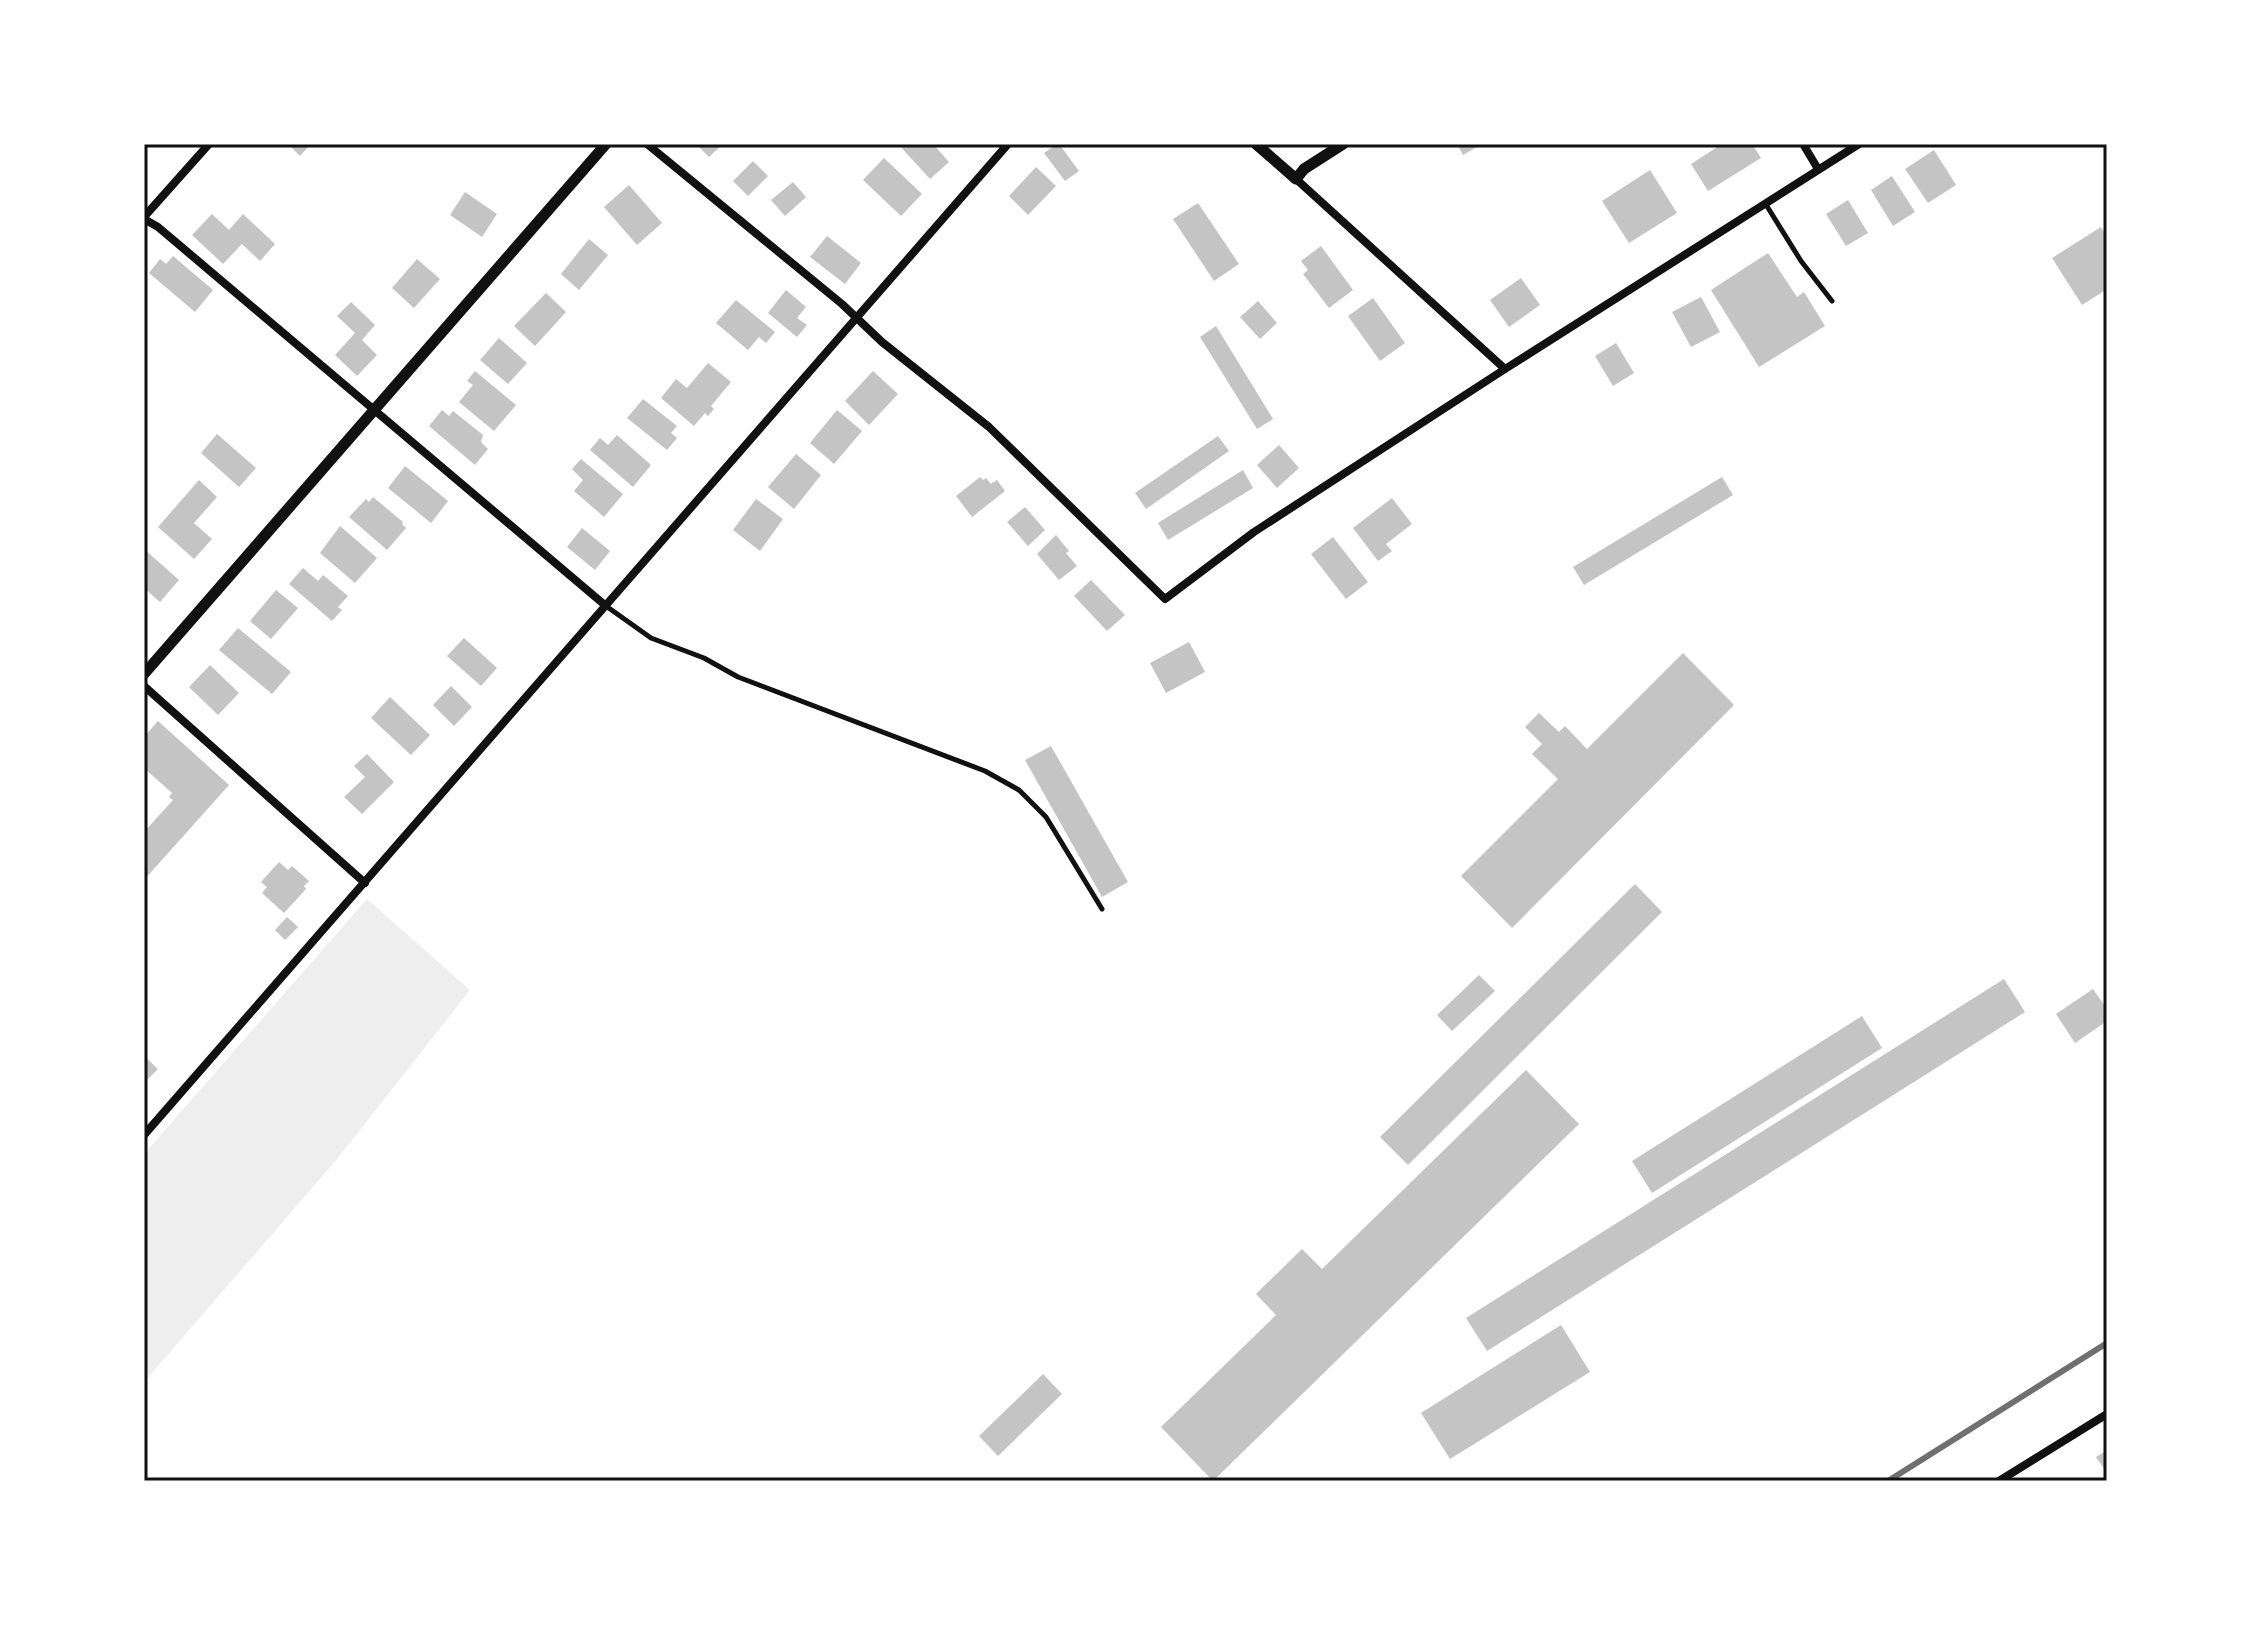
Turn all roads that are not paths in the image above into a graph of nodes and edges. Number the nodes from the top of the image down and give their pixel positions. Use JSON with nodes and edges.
{"nodes":[{"id":1,"x":209,"y":144,"type":"edge"},
{"id":2,"x":606,"y":144,"type":"edge"},
{"id":3,"x":647,"y":144,"type":"edge"},
{"id":4,"x":1008,"y":144,"type":"edge"},
{"id":5,"x":1256,"y":144,"type":"edge"},
{"id":6,"x":1343,"y":144,"type":"edge"},
{"id":7,"x":1803,"y":144,"type":"edge"},
{"id":8,"x":1859,"y":144,"type":"edge"},
{"id":9,"x":1818,"y":169,"type":"junction"},
{"id":10,"x":1296,"y":179,"type":"junction"},
{"id":11,"x":1765,"y":203,"type":"junction"},
{"id":12,"x":144,"y":218,"type":"edge"},
{"id":13,"x":1832,"y":301,"type":"dead end"},
{"id":14,"x":856,"y":319,"type":"junction"},
{"id":15,"x":1505,"y":369,"type":"junction"},
{"id":16,"x":375,"y":411,"type":"junction"},
{"id":17,"x":606,"y":606,"type":"junction"},
{"id":18,"x":144,"y":674,"type":"edge"},
{"id":19,"x":144,"y":686,"type":"edge"},
{"id":20,"x":365,"y":883,"type":"junction"},
{"id":21,"x":1102,"y":909,"type":"dead end"},
{"id":22,"x":144,"y":1135,"type":"edge"},
{"id":23,"x":2107,"y":1414,"type":"edge"},
{"id":24,"x":1999,"y":1481,"type":"edge"}],
"edges":[{"from":1,"to":12,"type":"street"},
{"from":2,"to":16,"type":"street"},
{"from":3,"to":14,"type":"street"},
{"from":4,"to":14,"type":"street"},
{"from":5,"to":10,"type":"street"},
{"from":6,"to":10,"type":"street"},
{"from":7,"to":9,"type":"street"},
{"from":8,"to":9,"type":"street"},
{"from":9,"to":11,"type":"street"},
{"from":10,"to":15,"type":"street"},
{"from":11,"to":13,"type":"lane"},
{"from":11,"to":15,"type":"street"},
{"from":12,"to":16,"type":"street"},
{"from":14,"to":15,"type":"street"},
{"from":14,"to":17,"type":"street"},
{"from":16,"to":17,"type":"street"},
{"from":16,"to":18,"type":"street"},
{"from":17,"to":20,"type":"street"},
{"from":17,"to":21,"type":"lane"},
{"from":19,"to":20,"type":"street"},
{"from":20,"to":22,"type":"street"},
{"from":23,"to":24,"type":"street"}]}
